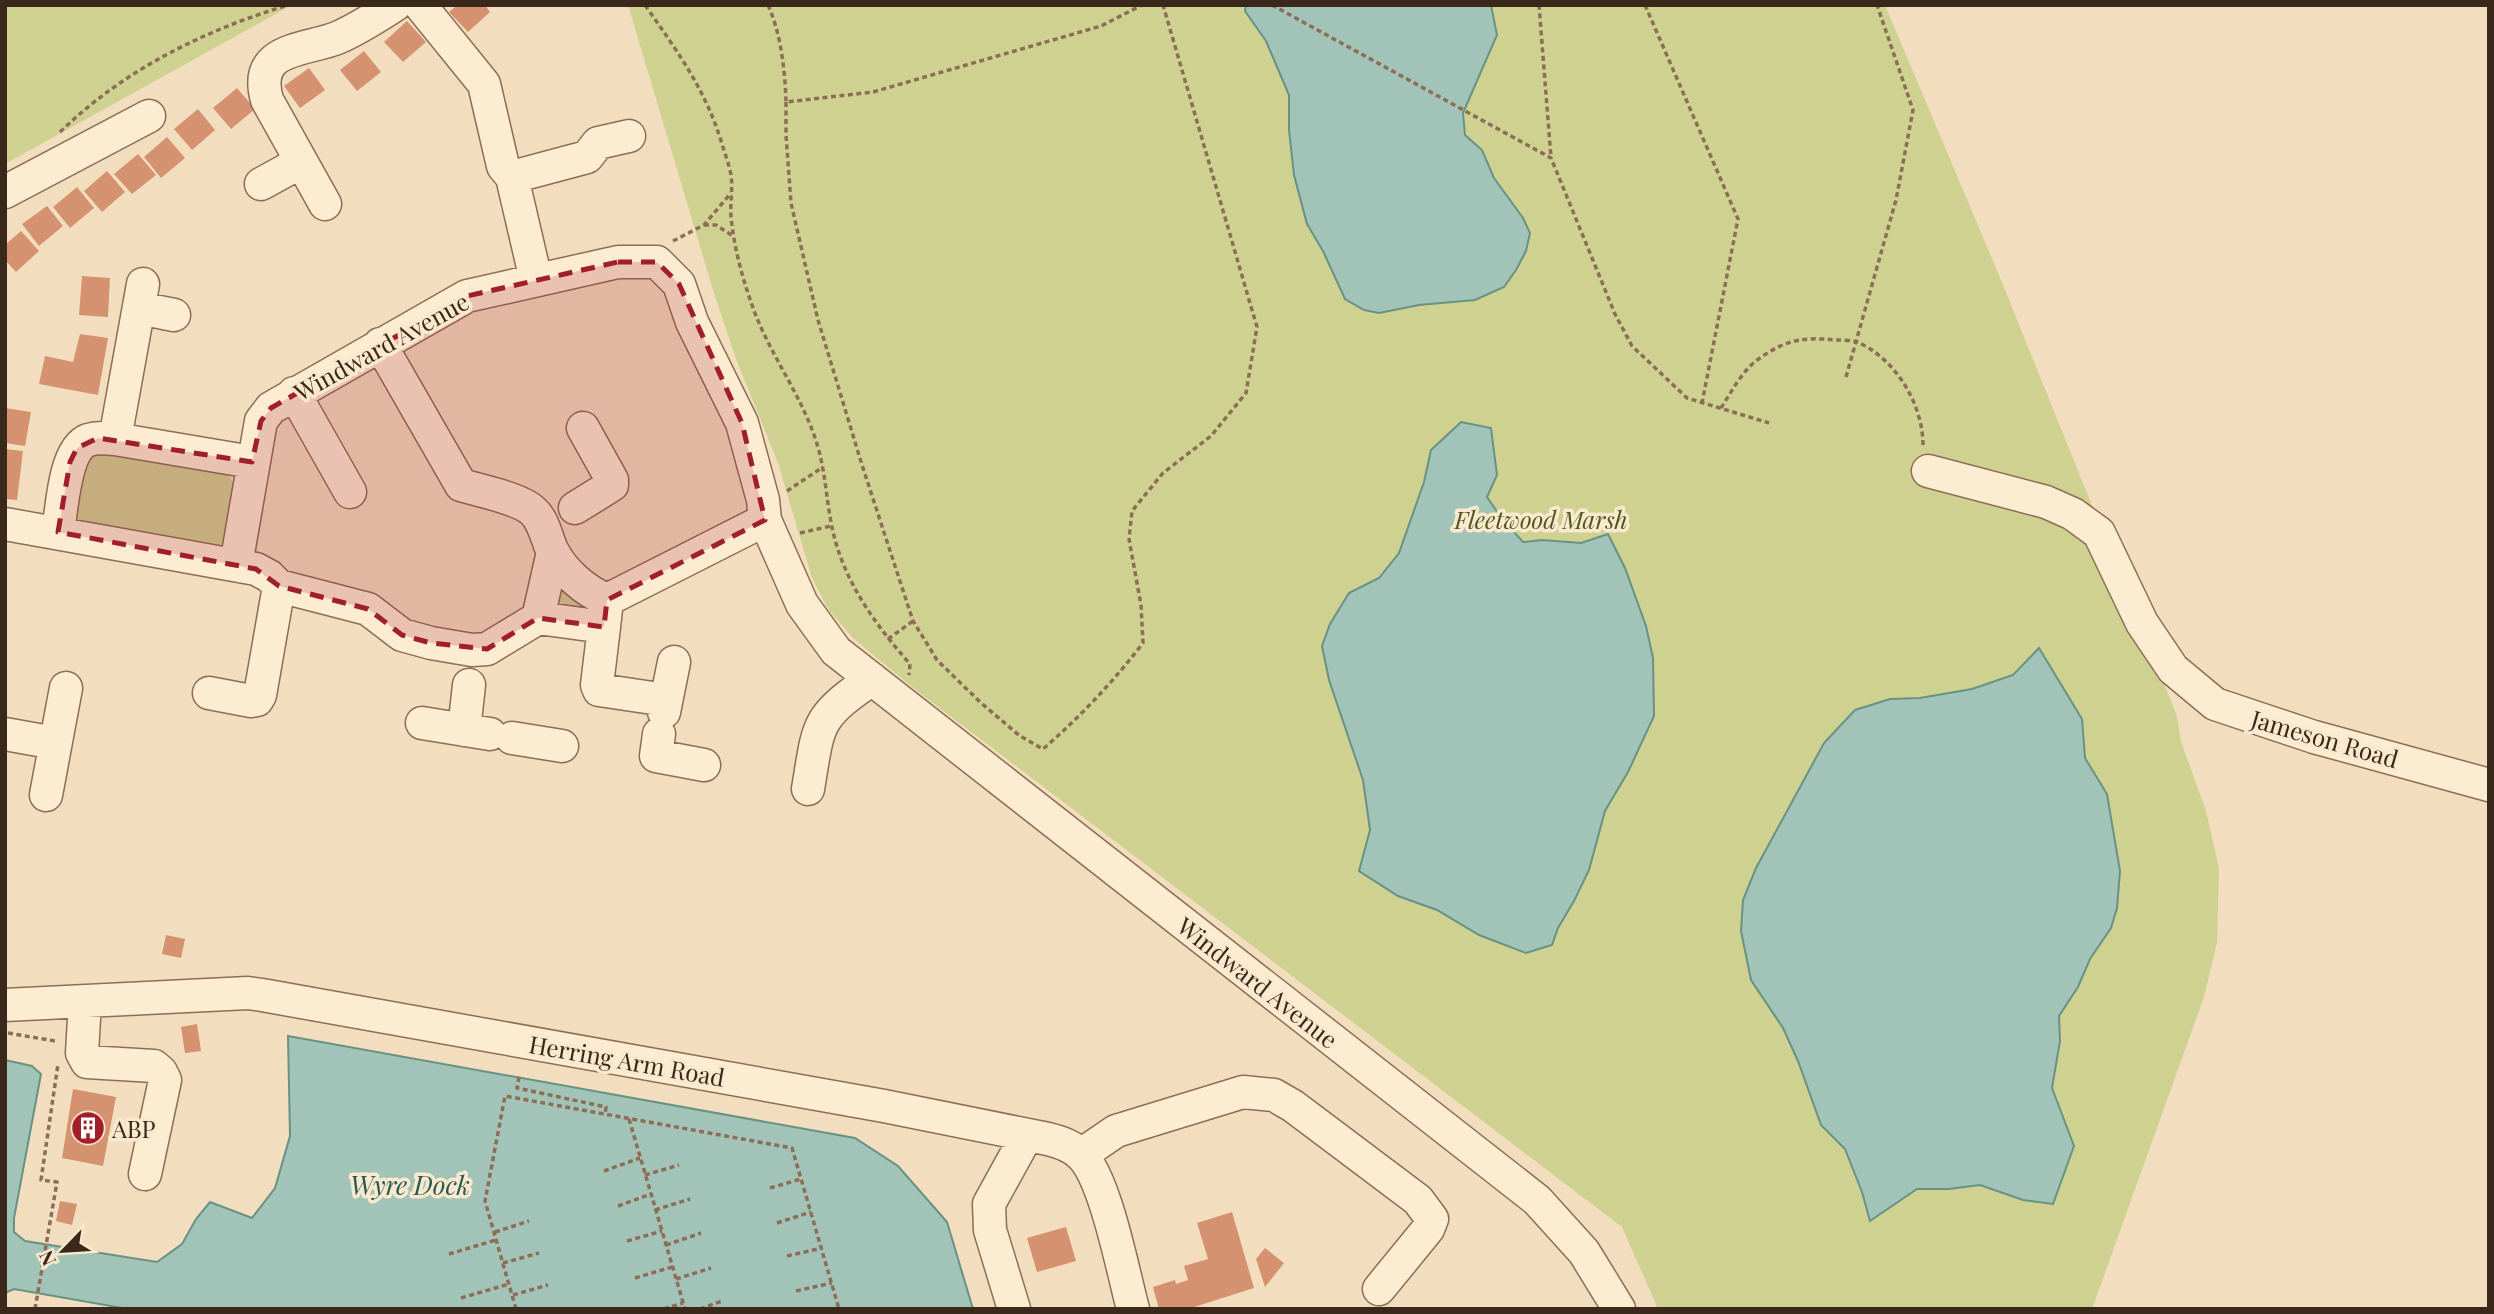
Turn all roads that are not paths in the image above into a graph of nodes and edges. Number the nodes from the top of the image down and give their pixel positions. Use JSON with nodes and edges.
{"nodes":[{"id":1,"x":395,"y":5,"type":"edge"},
{"id":2,"x":420,"y":5,"type":"edge"},
{"id":3,"x":149,"y":116,"type":"dead end"},
{"id":4,"x":629,"y":136,"type":"dead end"},
{"id":5,"x":301,"y":162,"type":"junction"},
{"id":6,"x":512,"y":177,"type":"junction"},
{"id":7,"x":261,"y":184,"type":"dead end"},
{"id":8,"x":5,"y":192,"type":"edge"},
{"id":9,"x":325,"y":204,"type":"dead end"},
{"id":10,"x":536,"y":280,"type":"junction"},
{"id":11,"x":174,"y":315,"type":"dead end"},
{"id":12,"x":380,"y":344,"type":"junction"},
{"id":13,"x":294,"y":393,"type":"junction"},
{"id":14,"x":583,"y":428,"type":"dead end"},
{"id":15,"x":115,"y":439,"type":"junction"},
{"id":16,"x":1926,"y":460,"type":"road end"},
{"id":17,"x":252,"y":462,"type":"junction"},
{"id":18,"x":350,"y":492,"type":"dead end"},
{"id":19,"x":768,"y":521,"type":"junction"},
{"id":20,"x":5,"y":524,"type":"edge"},
{"id":21,"x":557,"y":526,"type":"junction"},
{"id":22,"x":58,"y":532,"type":"junction"},
{"id":23,"x":236,"y":565,"type":"junction"},
{"id":24,"x":279,"y":586,"type":"junction"},
{"id":25,"x":605,"y":613,"type":"junction"},
{"id":26,"x":538,"y":618,"type":"junction"},
{"id":27,"x":674,"y":662,"type":"dead end"},
{"id":28,"x":471,"y":666,"type":"junction"},
{"id":29,"x":872,"y":679,"type":"junction"},
{"id":30,"x":66,"y":688,"type":"dead end"},
{"id":31,"x":209,"y":693,"type":"dead end"},
{"id":32,"x":663,"y":715,"type":"junction"},
{"id":33,"x":422,"y":723,"type":"dead end"},
{"id":34,"x":5,"y":734,"type":"edge"},
{"id":35,"x":489,"y":734,"type":"junction"},
{"id":36,"x":55,"y":743,"type":"junction"},
{"id":37,"x":562,"y":746,"type":"dead end"},
{"id":38,"x":704,"y":765,"type":"dead end"},
{"id":39,"x":2489,"y":785,"type":"edge"},
{"id":40,"x":808,"y":789,"type":"dead end"},
{"id":41,"x":46,"y":795,"type":"dead end"},
{"id":42,"x":85,"y":1002,"type":"junction"},
{"id":43,"x":5,"y":1005,"type":"edge"},
{"id":44,"x":1027,"y":1135,"type":"junction"},
{"id":45,"x":1081,"y":1155,"type":"junction"},
{"id":46,"x":145,"y":1174,"type":"dead end"},
{"id":47,"x":1379,"y":1289,"type":"dead end"},
{"id":48,"x":1014,"y":1309,"type":"edge"},
{"id":49,"x":1133,"y":1309,"type":"edge"},
{"id":50,"x":1619,"y":1309,"type":"edge"}],
"edges":[{"from":1,"to":5,"type":"street"},
{"from":2,"to":6,"type":"street"},
{"from":3,"to":8,"type":"street"},
{"from":4,"to":6,"type":"street"},
{"from":5,"to":7,"type":"street"},
{"from":5,"to":9,"type":"street"},
{"from":6,"to":10,"type":"street"},
{"from":10,"to":12,"type":"street","name":"Windward Avenue"},
{"from":10,"to":19,"type":"street","name":"Windward Avenue"},
{"from":11,"to":15,"type":"street"},
{"from":12,"to":13,"type":"street","name":"Windward Avenue"},
{"from":12,"to":21,"type":"street"},
{"from":13,"to":17,"type":"street","name":"Windward Avenue"},
{"from":13,"to":18,"type":"street"},
{"from":14,"to":21,"type":"street"},
{"from":15,"to":17,"type":"street"},
{"from":15,"to":22,"type":"street"},
{"from":16,"to":39,"type":"street","name":"Jameson Road"},
{"from":17,"to":23,"type":"street","name":"Windward Avenue"},
{"from":19,"to":25,"type":"street"},
{"from":19,"to":29,"type":"street","name":"Windward Avenue"},
{"from":20,"to":22,"type":"street"},
{"from":21,"to":25,"type":"street"},
{"from":21,"to":26,"type":"street"},
{"from":22,"to":23,"type":"street"},
{"from":23,"to":24,"type":"street"},
{"from":24,"to":28,"type":"street"},
{"from":24,"to":31,"type":"street"},
{"from":25,"to":26,"type":"street"},
{"from":25,"to":32,"type":"street"},
{"from":26,"to":28,"type":"street"},
{"from":27,"to":32,"type":"street"},
{"from":28,"to":35,"type":"street"},
{"from":29,"to":40,"type":"street"},
{"from":29,"to":50,"type":"street","name":"Windward Avenue"},
{"from":30,"to":36,"type":"street"},
{"from":32,"to":38,"type":"street"},
{"from":33,"to":35,"type":"street"},
{"from":34,"to":36,"type":"street"},
{"from":35,"to":37,"type":"street"},
{"from":36,"to":41,"type":"street"},
{"from":42,"to":43,"type":"street","name":"Herring Arm Road"},
{"from":42,"to":44,"type":"street","name":"Herring Arm Road"},
{"from":42,"to":46,"type":"street"},
{"from":44,"to":45,"type":"street","name":"Herring Arm Road"},
{"from":44,"to":48,"type":"street"},
{"from":45,"to":47,"type":"street"},
{"from":45,"to":49,"type":"street"}]}
